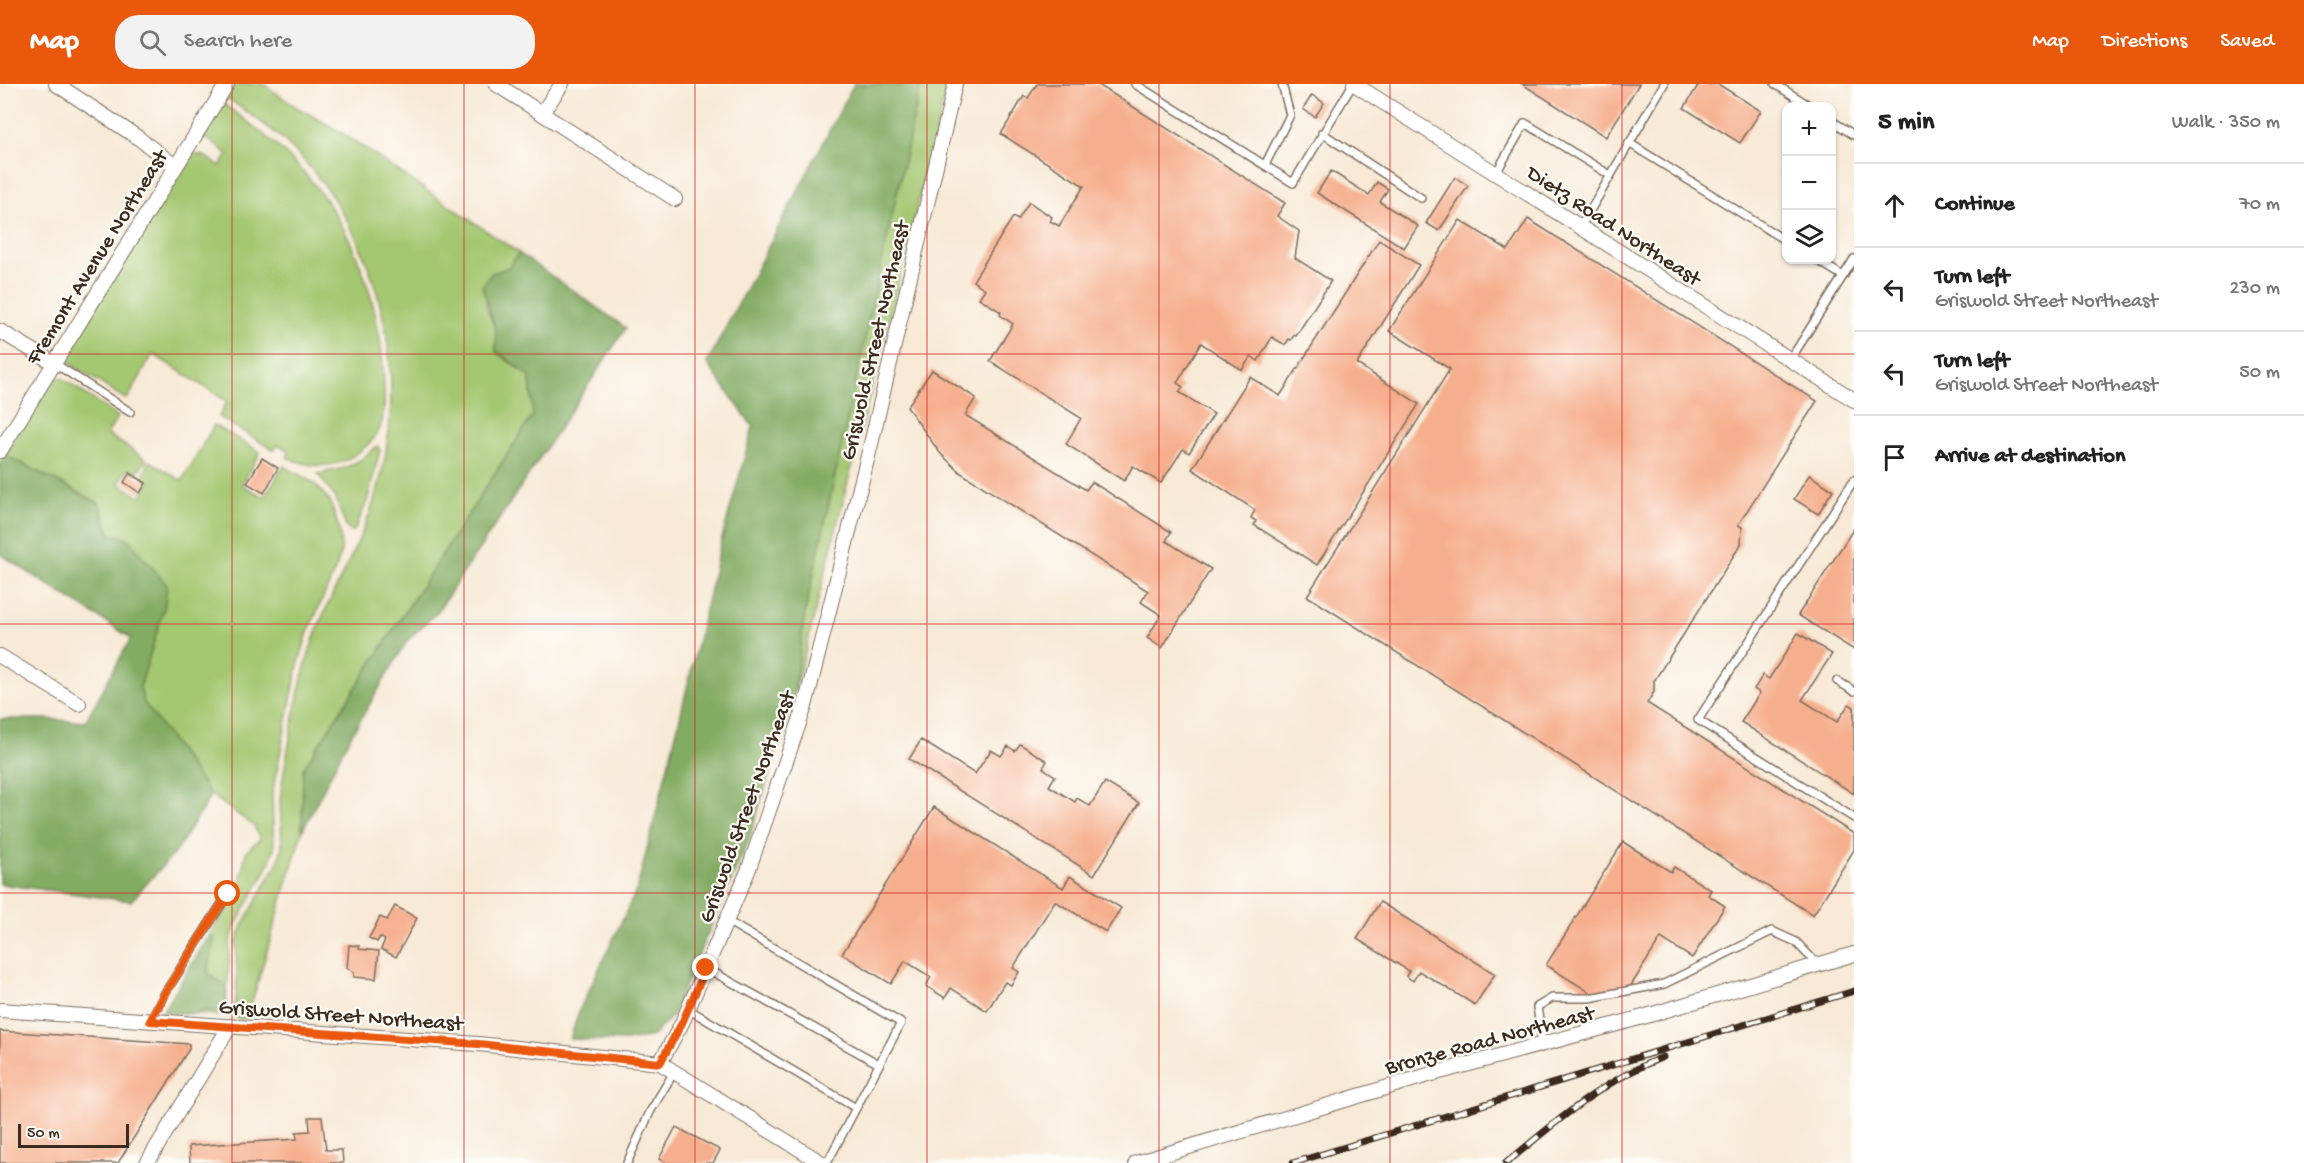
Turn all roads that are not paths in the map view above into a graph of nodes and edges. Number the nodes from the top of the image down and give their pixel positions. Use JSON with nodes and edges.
{"nodes":[{"id":1,"x":56,"y":84,"type":"edge"},
{"id":2,"x":227,"y":84,"type":"edge"},
{"id":3,"x":496,"y":84,"type":"edge"},
{"id":4,"x":562,"y":84,"type":"edge"},
{"id":5,"x":955,"y":84,"type":"edge"},
{"id":6,"x":1135,"y":84,"type":"edge"},
{"id":7,"x":1282,"y":84,"type":"edge"},
{"id":8,"x":1353,"y":84,"type":"edge"},
{"id":9,"x":1664,"y":84,"type":"edge"},
{"id":10,"x":1775,"y":84,"type":"edge"},
{"id":11,"x":1804,"y":102,"type":"edge"},
{"id":12,"x":542,"y":113,"type":"junction"},
{"id":13,"x":1836,"y":124,"type":"edge"},
{"id":14,"x":1322,"y":133,"type":"junction"},
{"id":15,"x":1854,"y":135,"type":"edge"},
{"id":16,"x":1629,"y":143,"type":"junction"},
{"id":17,"x":1265,"y":165,"type":"junction"},
{"id":18,"x":175,"y":166,"type":"junction"},
{"id":19,"x":1496,"y":173,"type":"junction"},
{"id":20,"x":1610,"y":175,"type":"junction"},
{"id":21,"x":1421,"y":198,"type":"dead end"},
{"id":22,"x":675,"y":199,"type":"dead end"},
{"id":23,"x":1580,"y":228,"type":"junction"},
{"id":24,"x":1782,"y":239,"type":"edge"},
{"id":25,"x":1854,"y":259,"type":"edge"},
{"id":26,"x":1824,"y":264,"type":"edge"},
{"id":27,"x":1843,"y":276,"type":"junction"},
{"id":28,"x":0,"y":330,"type":"edge"},
{"id":29,"x":1790,"y":360,"type":"junction"},
{"id":30,"x":54,"y":363,"type":"junction"},
{"id":31,"x":1854,"y":400,"type":"edge"},
{"id":32,"x":130,"y":412,"type":"dead end"},
{"id":33,"x":0,"y":451,"type":"edge"},
{"id":34,"x":1854,"y":480,"type":"edge"},
{"id":35,"x":0,"y":656,"type":"edge"},
{"id":36,"x":1837,"y":681,"type":"dead end"},
{"id":37,"x":1854,"y":691,"type":"edge"},
{"id":38,"x":79,"y":704,"type":"dead end"},
{"id":39,"x":1854,"y":818,"type":"edge"},
{"id":40,"x":228,"y":894,"type":"dead end"},
{"id":41,"x":727,"y":921,"type":"junction"},
{"id":42,"x":1854,"y":954,"type":"edge"},
{"id":43,"x":1818,"y":965,"type":"junction"},
{"id":44,"x":706,"y":968,"type":"junction"},
{"id":45,"x":688,"y":1009,"type":"junction"},
{"id":46,"x":0,"y":1010,"type":"edge"},
{"id":47,"x":150,"y":1021,"type":"junction"},
{"id":48,"x":230,"y":1026,"type":"junction"},
{"id":49,"x":1543,"y":1045,"type":"junction"},
{"id":50,"x":660,"y":1063,"type":"junction"},
{"id":51,"x":879,"y":1064,"type":"junction"},
{"id":52,"x":674,"y":1072,"type":"junction"},
{"id":53,"x":856,"y":1108,"type":"junction"},
{"id":54,"x":147,"y":1163,"type":"edge"},
{"id":55,"x":627,"y":1163,"type":"edge"},
{"id":56,"x":824,"y":1163,"type":"edge"},
{"id":57,"x":1136,"y":1163,"type":"edge"}],
"edges":[{"from":1,"to":18,"type":"street"},
{"from":2,"to":18,"type":"street","name":"Fremont Avenue Northeast"},
{"from":3,"to":12,"type":"street"},
{"from":4,"to":12,"type":"street"},
{"from":5,"to":41,"type":"street","name":"Griswold Street Northeast"},
{"from":6,"to":17,"type":"lane"},
{"from":7,"to":17,"type":"lane"},
{"from":8,"to":14,"type":"lane"},
{"from":8,"to":19,"type":"street","name":"Dietz Road Northeast"},
{"from":9,"to":16,"type":"lane"},
{"from":10,"to":11,"type":"lane"},
{"from":12,"to":22,"type":"street"},
{"from":13,"to":15,"type":"lane"},
{"from":14,"to":17,"type":"lane"},
{"from":14,"to":21,"type":"lane"},
{"from":16,"to":20,"type":"lane"},
{"from":16,"to":24,"type":"lane"},
{"from":18,"to":30,"type":"street","name":"Fremont Avenue Northeast"},
{"from":19,"to":20,"type":"lane"},
{"from":19,"to":23,"type":"street","name":"Dietz Road Northeast"},
{"from":20,"to":23,"type":"lane"},
{"from":23,"to":29,"type":"street","name":"Dietz Road Northeast"},
{"from":25,"to":27,"type":"lane"},
{"from":26,"to":27,"type":"lane"},
{"from":27,"to":29,"type":"lane"},
{"from":28,"to":30,"type":"street"},
{"from":29,"to":31,"type":"street","name":"Dietz Road Northeast"},
{"from":30,"to":32,"type":"lane"},
{"from":30,"to":33,"type":"street","name":"Fremont Avenue Northeast"},
{"from":34,"to":39,"type":"lane"},
{"from":35,"to":38,"type":"street"},
{"from":36,"to":37,"type":"lane"},
{"from":40,"to":47,"type":"lane"},
{"from":41,"to":44,"type":"street","name":"Griswold Street Northeast"},
{"from":41,"to":51,"type":"lane"},
{"from":42,"to":43,"type":"street","name":"Bronze Road Northeast"},
{"from":43,"to":49,"type":"street","name":"Bronze Road Northeast"},
{"from":43,"to":49,"type":"lane"},
{"from":44,"to":45,"type":"street","name":"Griswold Street Northeast"},
{"from":44,"to":51,"type":"lane"},
{"from":45,"to":50,"type":"street","name":"Griswold Street Northeast"},
{"from":45,"to":53,"type":"lane"},
{"from":46,"to":47,"type":"street","name":"Griswold Street Northeast"},
{"from":47,"to":48,"type":"street","name":"Griswold Street Northeast"},
{"from":48,"to":50,"type":"street","name":"Griswold Street Northeast"},
{"from":48,"to":54,"type":"street"},
{"from":49,"to":57,"type":"street","name":"Bronze Road Northeast"},
{"from":50,"to":52,"type":"street"},
{"from":51,"to":53,"type":"lane"},
{"from":52,"to":55,"type":"lane"},
{"from":52,"to":56,"type":"street"},
{"from":53,"to":56,"type":"lane"}]}
